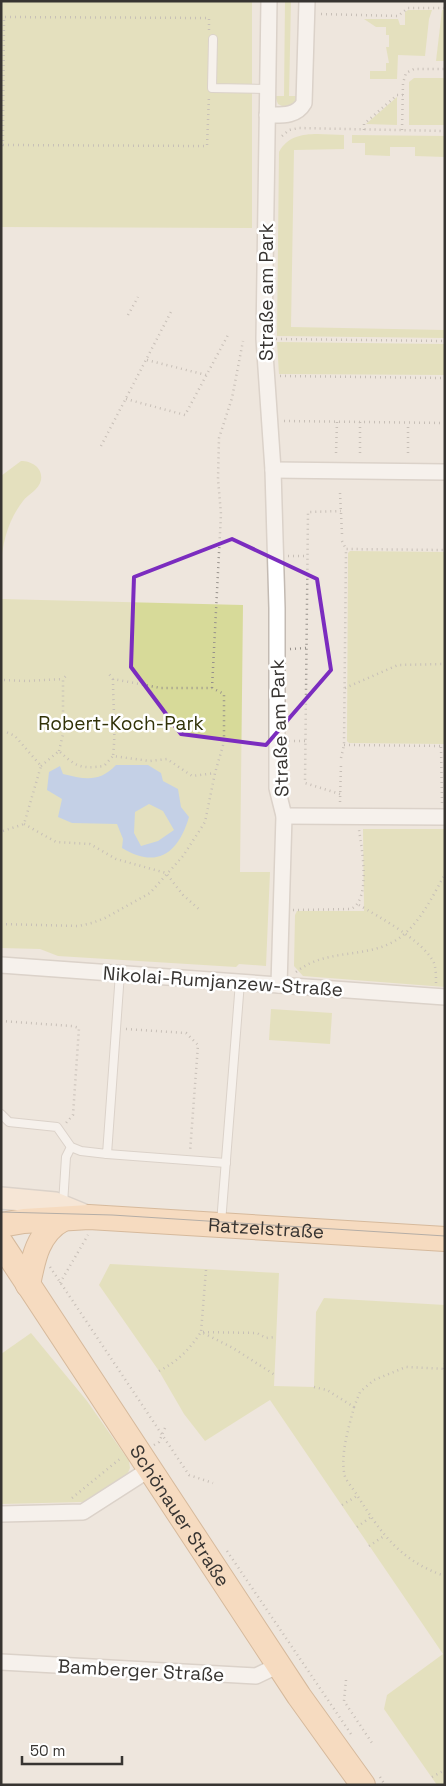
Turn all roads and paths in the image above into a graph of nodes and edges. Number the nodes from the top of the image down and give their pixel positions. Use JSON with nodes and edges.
{"nodes":[{"id":1,"x":269,"y":1,"type":"edge"},
{"id":2,"x":307,"y":8,"type":"edge"},
{"id":3,"x":445,"y":8,"type":"edge"},
{"id":4,"x":213,"y":39,"type":"joint"},
{"id":5,"x":445,"y":70,"type":"edge"},
{"id":6,"x":212,"y":88,"type":"junction"},
{"id":7,"x":268,"y":90,"type":"junction"},
{"id":8,"x":403,"y":95,"type":"junction"},
{"id":9,"x":268,"y":114,"type":"junction"},
{"id":10,"x":364,"y":130,"type":"junction"},
{"id":11,"x":402,"y":130,"type":"junction"},
{"id":12,"x":445,"y":131,"type":"edge"},
{"id":13,"x":280,"y":138,"type":"dead end"},
{"id":14,"x":138,"y":296,"type":"dead end"},
{"id":15,"x":172,"y":310,"type":"dead end"},
{"id":16,"x":128,"y":315,"type":"dead end"},
{"id":17,"x":228,"y":334,"type":"dead end"},
{"id":18,"x":274,"y":339,"type":"dead end"},
{"id":19,"x":243,"y":341,"type":"dead end"},
{"id":20,"x":445,"y":341,"type":"edge"},
{"id":21,"x":146,"y":360,"type":"junction"},
{"id":22,"x":206,"y":375,"type":"junction"},
{"id":23,"x":276,"y":376,"type":"dead end"},
{"id":24,"x":445,"y":378,"type":"edge"},
{"id":25,"x":126,"y":399,"type":"junction"},
{"id":26,"x":284,"y":421,"type":"dead end"},
{"id":27,"x":337,"y":422,"type":"junction"},
{"id":28,"x":360,"y":422,"type":"junction"},
{"id":29,"x":408,"y":422,"type":"junction"},
{"id":30,"x":445,"y":423,"type":"edge"},
{"id":31,"x":101,"y":446,"type":"dead end"},
{"id":32,"x":336,"y":453,"type":"dead end"},
{"id":33,"x":360,"y":453,"type":"dead end"},
{"id":34,"x":408,"y":453,"type":"dead end"},
{"id":35,"x":273,"y":470,"type":"junction"},
{"id":36,"x":445,"y":472,"type":"edge"},
{"id":37,"x":340,"y":493,"type":"dead end"},
{"id":38,"x":341,"y":511,"type":"junction"},
{"id":39,"x":342,"y":534,"type":"dead end"},
{"id":40,"x":342,"y":541,"type":"dead end"},
{"id":41,"x":346,"y":549,"type":"junction"},
{"id":42,"x":445,"y":550,"type":"edge"},
{"id":43,"x":288,"y":556,"type":"dead end"},
{"id":44,"x":307,"y":556,"type":"junction"},
{"id":45,"x":306,"y":648,"type":"junction"},
{"id":46,"x":292,"y":649,"type":"dead end"},
{"id":47,"x":445,"y":664,"type":"edge"},
{"id":48,"x":108,"y":674,"type":"dead end"},
{"id":49,"x":67,"y":675,"type":"dead end"},
{"id":50,"x":63,"y":679,"type":"junction"},
{"id":51,"x":113,"y":679,"type":"junction"},
{"id":52,"x":4,"y":680,"type":"dead end"},
{"id":53,"x":212,"y":688,"type":"junction"},
{"id":54,"x":345,"y":688,"type":"junction"},
{"id":55,"x":4,"y":731,"type":"dead end"},
{"id":56,"x":292,"y":741,"type":"dead end"},
{"id":57,"x":305,"y":741,"type":"junction"},
{"id":58,"x":344,"y":745,"type":"junction"},
{"id":59,"x":440,"y":746,"type":"junction"},
{"id":60,"x":445,"y":746,"type":"edge"},
{"id":61,"x":59,"y":751,"type":"junction"},
{"id":62,"x":114,"y":756,"type":"junction"},
{"id":63,"x":341,"y":758,"type":"dead end"},
{"id":64,"x":341,"y":764,"type":"dead end"},
{"id":65,"x":41,"y":766,"type":"junction"},
{"id":66,"x":215,"y":773,"type":"junction"},
{"id":67,"x":340,"y":794,"type":"junction"},
{"id":68,"x":340,"y":802,"type":"dead end"},
{"id":69,"x":443,"y":810,"type":"edge"},
{"id":70,"x":284,"y":816,"type":"junction"},
{"id":71,"x":24,"y":824,"type":"junction"},
{"id":72,"x":358,"y":826,"type":"dead end"},
{"id":73,"x":4,"y":831,"type":"dead end"},
{"id":74,"x":166,"y":873,"type":"junction"},
{"id":75,"x":445,"y":874,"type":"edge"},
{"id":76,"x":358,"y":905,"type":"junction"},
{"id":77,"x":293,"y":910,"type":"dead end"},
{"id":78,"x":201,"y":911,"type":"dead end"},
{"id":79,"x":1,"y":924,"type":"edge"},
{"id":80,"x":403,"y":933,"type":"junction"},
{"id":81,"x":1,"y":965,"type":"edge"},
{"id":82,"x":296,"y":972,"type":"dead end"},
{"id":83,"x":120,"y":974,"type":"junction"},
{"id":84,"x":240,"y":982,"type":"junction"},
{"id":85,"x":279,"y":985,"type":"junction"},
{"id":86,"x":440,"y":993,"type":"edge"},
{"id":87,"x":1,"y":1022,"type":"edge"},
{"id":88,"x":116,"y":1029,"type":"junction"},
{"id":89,"x":1,"y":1114,"type":"edge"},
{"id":90,"x":60,"y":1130,"type":"junction"},
{"id":91,"x":71,"y":1148,"type":"junction"},
{"id":92,"x":107,"y":1154,"type":"junction"},
{"id":93,"x":190,"y":1161,"type":"junction"},
{"id":94,"x":226,"y":1163,"type":"junction"},
{"id":95,"x":1,"y":1198,"type":"edge"},
{"id":96,"x":63,"y":1212,"type":"junction"},
{"id":97,"x":94,"y":1217,"type":"junction"},
{"id":98,"x":221,"y":1224,"type":"junction"},
{"id":99,"x":1,"y":1225,"type":"edge"},
{"id":100,"x":445,"y":1239,"type":"edge"},
{"id":101,"x":1,"y":1243,"type":"edge"},
{"id":102,"x":46,"y":1260,"type":"dead end"},
{"id":103,"x":206,"y":1270,"type":"dead end"},
{"id":104,"x":60,"y":1283,"type":"junction"},
{"id":105,"x":28,"y":1285,"type":"junction"},
{"id":106,"x":201,"y":1332,"type":"junction"},
{"id":107,"x":276,"y":1337,"type":"dead end"},
{"id":108,"x":445,"y":1362,"type":"edge"},
{"id":109,"x":444,"y":1369,"type":"edge"},
{"id":110,"x":159,"y":1371,"type":"dead end"},
{"id":111,"x":274,"y":1375,"type":"dead end"},
{"id":112,"x":314,"y":1387,"type":"dead end"},
{"id":113,"x":354,"y":1408,"type":"junction"},
{"id":114,"x":165,"y":1428,"type":"dead end"},
{"id":115,"x":162,"y":1434,"type":"junction"},
{"id":116,"x":150,"y":1458,"type":"junction"},
{"id":117,"x":213,"y":1483,"type":"dead end"},
{"id":118,"x":358,"y":1496,"type":"junction"},
{"id":119,"x":342,"y":1505,"type":"dead end"},
{"id":120,"x":62,"y":1513,"type":"junction"},
{"id":121,"x":1,"y":1514,"type":"edge"},
{"id":122,"x":371,"y":1517,"type":"junction"},
{"id":123,"x":357,"y":1526,"type":"dead end"},
{"id":124,"x":384,"y":1536,"type":"junction"},
{"id":125,"x":369,"y":1546,"type":"dead end"},
{"id":126,"x":226,"y":1549,"type":"dead end"},
{"id":127,"x":445,"y":1576,"type":"edge"},
{"id":128,"x":1,"y":1662,"type":"edge"},
{"id":129,"x":279,"y":1665,"type":"junction"},
{"id":130,"x":346,"y":1680,"type":"dead end"},
{"id":131,"x":356,"y":1741,"type":"dead end"},
{"id":132,"x":372,"y":1742,"type":"dead end"},
{"id":133,"x":445,"y":1770,"type":"edge"},
{"id":134,"x":432,"y":1777,"type":"dead end"},
{"id":135,"x":369,"y":1778,"type":"edge"},
{"id":136,"x":386,"y":1785,"type":"edge"}],
"edges":[{"from":1,"to":7,"type":"street","name":"Straße am Park"},
{"from":2,"to":3,"type":"path"},
{"from":2,"to":9,"type":"street"},
{"from":4,"to":6,"type":"lane"},
{"from":4,"to":6,"type":"path"},
{"from":5,"to":8,"type":"path"},
{"from":6,"to":7,"type":"lane"},
{"from":7,"to":9,"type":"street","name":"Straße am Park"},
{"from":8,"to":10,"type":"path"},
{"from":8,"to":11,"type":"path"},
{"from":9,"to":35,"type":"street","name":"Straße am Park"},
{"from":10,"to":11,"type":"path"},
{"from":10,"to":13,"type":"path"},
{"from":11,"to":12,"type":"path"},
{"from":14,"to":16,"type":"path"},
{"from":15,"to":21,"type":"path"},
{"from":17,"to":22,"type":"path"},
{"from":18,"to":20,"type":"path"},
{"from":19,"to":53,"type":"path"},
{"from":21,"to":22,"type":"path"},
{"from":21,"to":25,"type":"path"},
{"from":22,"to":25,"type":"path"},
{"from":23,"to":24,"type":"path"},
{"from":25,"to":31,"type":"path"},
{"from":26,"to":27,"type":"path"},
{"from":27,"to":28,"type":"path"},
{"from":27,"to":32,"type":"path"},
{"from":28,"to":29,"type":"path"},
{"from":28,"to":33,"type":"path"},
{"from":29,"to":30,"type":"path"},
{"from":29,"to":34,"type":"path"},
{"from":35,"to":36,"type":"street"},
{"from":35,"to":70,"type":"street","name":"Straße am Park"},
{"from":37,"to":38,"type":"path"},
{"from":38,"to":39,"type":"path"},
{"from":38,"to":44,"type":"path"},
{"from":40,"to":41,"type":"path"},
{"from":41,"to":42,"type":"path"},
{"from":41,"to":54,"type":"path"},
{"from":43,"to":44,"type":"path"},
{"from":44,"to":45,"type":"path"},
{"from":45,"to":46,"type":"path"},
{"from":45,"to":57,"type":"path"},
{"from":47,"to":54,"type":"path"},
{"from":48,"to":51,"type":"path"},
{"from":49,"to":50,"type":"path"},
{"from":50,"to":52,"type":"path"},
{"from":50,"to":61,"type":"path"},
{"from":51,"to":53,"type":"path"},
{"from":51,"to":62,"type":"path"},
{"from":53,"to":66,"type":"path"},
{"from":54,"to":58,"type":"path"},
{"from":55,"to":65,"type":"path"},
{"from":56,"to":57,"type":"path"},
{"from":57,"to":67,"type":"path"},
{"from":58,"to":59,"type":"path"},
{"from":58,"to":63,"type":"path"},
{"from":59,"to":60,"type":"path"},
{"from":59,"to":69,"type":"path"},
{"from":61,"to":62,"type":"path"},
{"from":61,"to":65,"type":"path"},
{"from":62,"to":66,"type":"path"},
{"from":64,"to":67,"type":"path"},
{"from":65,"to":71,"type":"path"},
{"from":66,"to":74,"type":"path"},
{"from":67,"to":68,"type":"path"},
{"from":69,"to":70,"type":"street"},
{"from":70,"to":85,"type":"street","name":"Straße am Park"},
{"from":71,"to":73,"type":"path"},
{"from":71,"to":74,"type":"path"},
{"from":72,"to":76,"type":"path"},
{"from":74,"to":78,"type":"path"},
{"from":74,"to":79,"type":"path"},
{"from":75,"to":80,"type":"path"},
{"from":76,"to":77,"type":"path"},
{"from":76,"to":80,"type":"path"},
{"from":80,"to":82,"type":"path"},
{"from":80,"to":86,"type":"path"},
{"from":81,"to":83,"type":"street","name":"Nikolai-Rumjanzew-Straße"},
{"from":83,"to":84,"type":"street","name":"Nikolai-Rumjanzew-Straße"},
{"from":83,"to":88,"type":"lane"},
{"from":84,"to":85,"type":"street","name":"Nikolai-Rumjanzew-Straße"},
{"from":84,"to":94,"type":"lane"},
{"from":85,"to":86,"type":"street","name":"Nikolai-Rumjanzew-Straße"},
{"from":87,"to":90,"type":"path"},
{"from":88,"to":92,"type":"lane"},
{"from":88,"to":93,"type":"path"},
{"from":89,"to":90,"type":"lane"},
{"from":90,"to":91,"type":"lane"},
{"from":91,"to":92,"type":"lane"},
{"from":91,"to":96,"type":"lane"},
{"from":92,"to":93,"type":"lane"},
{"from":93,"to":94,"type":"lane"},
{"from":94,"to":98,"type":"lane"},
{"from":95,"to":96,"type":"main road","name":"Ratzelstraße"},
{"from":96,"to":97,"type":"main road","name":"Ratzelstraße"},
{"from":96,"to":99,"type":"main road","name":"Ratzelstraße"},
{"from":96,"to":105,"type":"main road"},
{"from":97,"to":98,"type":"main road","name":"Ratzelstraße"},
{"from":97,"to":104,"type":"path"},
{"from":98,"to":100,"type":"main road","name":"Ratzelstraße"},
{"from":101,"to":105,"type":"main road","name":"Schönauer Straße"},
{"from":102,"to":104,"type":"path"},
{"from":103,"to":106,"type":"path"},
{"from":104,"to":115,"type":"path"},
{"from":105,"to":116,"type":"main road","name":"Schönauer Straße"},
{"from":106,"to":107,"type":"path"},
{"from":106,"to":110,"type":"path"},
{"from":106,"to":111,"type":"path"},
{"from":108,"to":109,"type":"path"},
{"from":109,"to":113,"type":"path"},
{"from":112,"to":113,"type":"path"},
{"from":113,"to":118,"type":"path"},
{"from":114,"to":115,"type":"path"},
{"from":115,"to":116,"type":"path"},
{"from":115,"to":117,"type":"path"},
{"from":116,"to":120,"type":"street"},
{"from":116,"to":120,"type":"path"},
{"from":116,"to":129,"type":"main road","name":"Schönauer Straße"},
{"from":118,"to":119,"type":"path"},
{"from":118,"to":122,"type":"path"},
{"from":120,"to":121,"type":"street"},
{"from":122,"to":123,"type":"path"},
{"from":122,"to":124,"type":"path"},
{"from":124,"to":125,"type":"path"},
{"from":124,"to":127,"type":"path"},
{"from":126,"to":131,"type":"path"},
{"from":128,"to":129,"type":"street","name":"Bamberger Straße"},
{"from":129,"to":135,"type":"main road","name":"Schönauer Straße"},
{"from":130,"to":132,"type":"path"},
{"from":133,"to":134,"type":"path"},
{"from":135,"to":136,"type":"path"}]}
